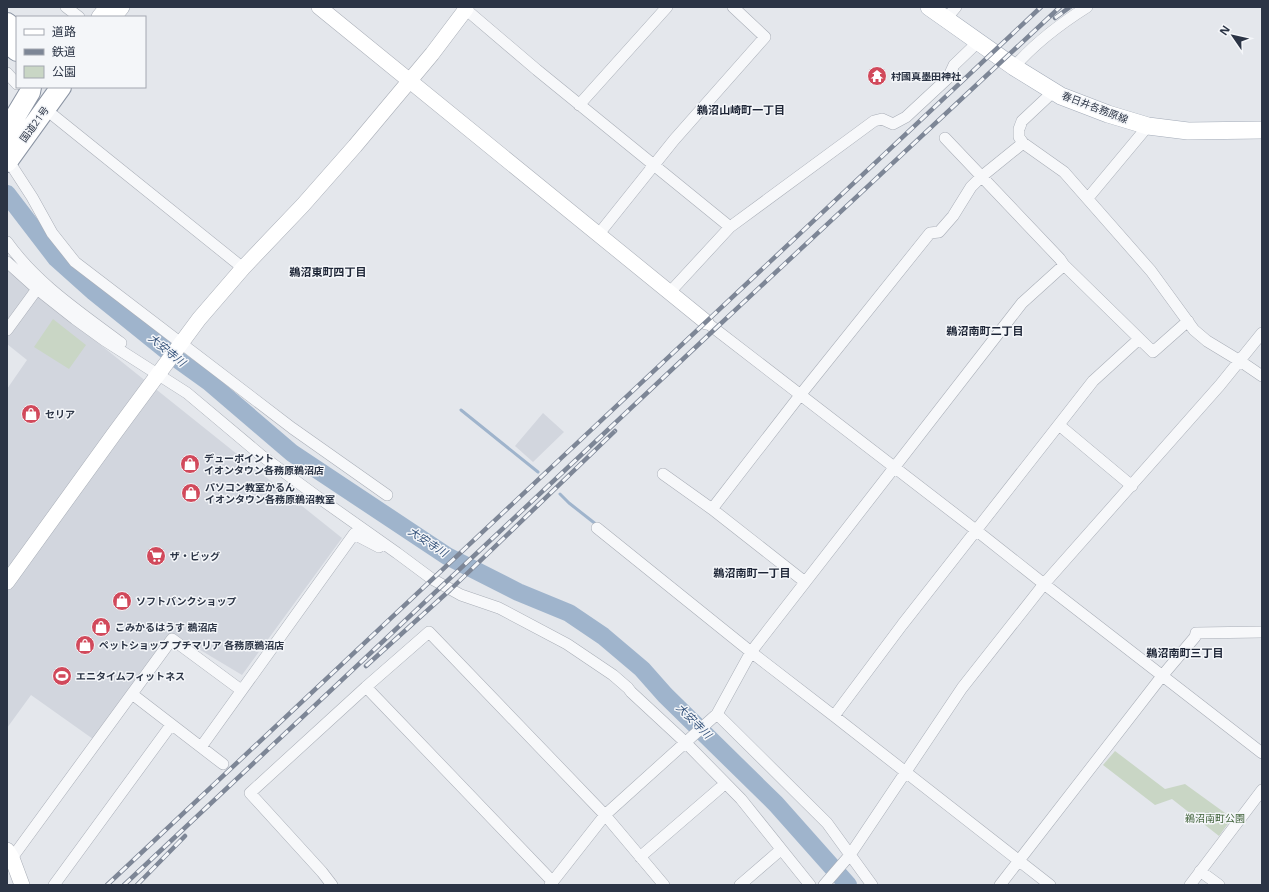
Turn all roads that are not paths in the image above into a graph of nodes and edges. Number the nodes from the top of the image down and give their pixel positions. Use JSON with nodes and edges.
{"nodes":[{"id":1,"x":66,"y":7,"type":"edge"},
{"id":2,"x":106,"y":7,"type":"edge"},
{"id":3,"x":122,"y":7,"type":"edge"},
{"id":4,"x":319,"y":7,"type":"edge"},
{"id":5,"x":667,"y":7,"type":"edge"},
{"id":6,"x":733,"y":7,"type":"edge"},
{"id":7,"x":929,"y":7,"type":"edge"},
{"id":8,"x":1087,"y":7,"type":"edge"},
{"id":9,"x":466,"y":8,"type":"edge"},
{"id":10,"x":951,"y":13,"type":"edge"},
{"id":11,"x":78,"y":16,"type":"edge"},
{"id":12,"x":100,"y":16,"type":"edge"},
{"id":13,"x":115,"y":16,"type":"edge"},
{"id":14,"x":7,"y":23,"type":"edge"},
{"id":15,"x":16,"y":30,"type":"edge"},
{"id":16,"x":978,"y":42,"type":"junction"},
{"id":17,"x":7,"y":43,"type":"edge"},
{"id":18,"x":16,"y":50,"type":"edge"},
{"id":19,"x":1014,"y":67,"type":"junction"},
{"id":20,"x":7,"y":73,"type":"edge"},
{"id":21,"x":16,"y":81,"type":"edge"},
{"id":22,"x":409,"y":81,"type":"junction"},
{"id":23,"x":24,"y":88,"type":"edge"},
{"id":24,"x":45,"y":88,"type":"edge"},
{"id":25,"x":60,"y":88,"type":"edge"},
{"id":26,"x":1054,"y":91,"type":"junction"},
{"id":27,"x":579,"y":105,"type":"junction"},
{"id":28,"x":54,"y":116,"type":"dead end"},
{"id":29,"x":1148,"y":126,"type":"junction"},
{"id":30,"x":1262,"y":130,"type":"edge"},
{"id":31,"x":7,"y":137,"type":"edge"},
{"id":32,"x":945,"y":138,"type":"dead end"},
{"id":33,"x":1023,"y":143,"type":"junction"},
{"id":34,"x":8,"y":161,"type":"edge"},
{"id":35,"x":654,"y":165,"type":"junction"},
{"id":36,"x":982,"y":177,"type":"junction"},
{"id":37,"x":1088,"y":198,"type":"junction"},
{"id":38,"x":730,"y":227,"type":"junction"},
{"id":39,"x":598,"y":235,"type":"junction"},
{"id":40,"x":7,"y":242,"type":"edge"},
{"id":41,"x":7,"y":262,"type":"edge"},
{"id":42,"x":1064,"y":265,"type":"junction"},
{"id":43,"x":243,"y":268,"type":"junction"},
{"id":44,"x":37,"y":289,"type":"junction"},
{"id":45,"x":670,"y":292,"type":"junction"},
{"id":46,"x":1188,"y":321,"type":"junction"},
{"id":47,"x":706,"y":322,"type":"joint"},
{"id":48,"x":7,"y":330,"type":"edge"},
{"id":49,"x":1262,"y":334,"type":"edge"},
{"id":50,"x":1139,"y":339,"type":"junction"},
{"id":51,"x":180,"y":345,"type":"junction"},
{"id":52,"x":1240,"y":361,"type":"junction"},
{"id":53,"x":142,"y":364,"type":"junction"},
{"id":54,"x":160,"y":372,"type":"junction"},
{"id":55,"x":1262,"y":376,"type":"edge"},
{"id":56,"x":801,"y":394,"type":"junction"},
{"id":57,"x":1059,"y":425,"type":"junction"},
{"id":58,"x":894,"y":468,"type":"junction"},
{"id":59,"x":663,"y":474,"type":"dead end"},
{"id":60,"x":1132,"y":486,"type":"junction"},
{"id":61,"x":387,"y":495,"type":"dead end"},
{"id":62,"x":712,"y":509,"type":"junction"},
{"id":63,"x":597,"y":528,"type":"dead end"},
{"id":64,"x":977,"y":531,"type":"junction"},
{"id":65,"x":397,"y":552,"type":"junction"},
{"id":66,"x":7,"y":582,"type":"edge"},
{"id":67,"x":805,"y":582,"type":"junction"},
{"id":68,"x":1044,"y":584,"type":"junction"},
{"id":69,"x":1262,"y":632,"type":"edge"},
{"id":70,"x":750,"y":652,"type":"junction"},
{"id":71,"x":1162,"y":676,"type":"junction"},
{"id":72,"x":366,"y":687,"type":"junction"},
{"id":73,"x":242,"y":690,"type":"junction"},
{"id":74,"x":132,"y":694,"type":"junction"},
{"id":75,"x":716,"y":714,"type":"junction"},
{"id":76,"x":834,"y":716,"type":"junction"},
{"id":77,"x":171,"y":725,"type":"junction"},
{"id":78,"x":685,"y":742,"type":"junction"},
{"id":79,"x":201,"y":747,"type":"junction"},
{"id":80,"x":1262,"y":753,"type":"edge"},
{"id":81,"x":223,"y":764,"type":"dead end"},
{"id":82,"x":906,"y":772,"type":"junction"},
{"id":83,"x":720,"y":788,"type":"dead end"},
{"id":84,"x":1262,"y":790,"type":"edge"},
{"id":85,"x":605,"y":815,"type":"junction"},
{"id":86,"x":777,"y":853,"type":"dead end"},
{"id":87,"x":9,"y":857,"type":"edge"},
{"id":88,"x":640,"y":857,"type":"junction"},
{"id":89,"x":848,"y":858,"type":"junction"},
{"id":90,"x":1019,"y":861,"type":"junction"},
{"id":91,"x":1200,"y":871,"type":"junction"},
{"id":92,"x":552,"y":884,"type":"edge"},
{"id":93,"x":22,"y":885,"type":"edge"},
{"id":94,"x":54,"y":885,"type":"edge"},
{"id":95,"x":332,"y":885,"type":"edge"},
{"id":96,"x":664,"y":885,"type":"edge"},
{"id":97,"x":740,"y":885,"type":"edge"},
{"id":98,"x":810,"y":885,"type":"edge"},
{"id":99,"x":824,"y":885,"type":"edge"},
{"id":100,"x":872,"y":885,"type":"edge"},
{"id":101,"x":1000,"y":885,"type":"edge"},
{"id":102,"x":1050,"y":885,"type":"edge"},
{"id":103,"x":1190,"y":885,"type":"edge"},
{"id":104,"x":1218,"y":885,"type":"edge"}],
"edges":[{"from":1,"to":11,"type":"street"},
{"from":2,"to":12,"type":"street"},
{"from":3,"to":13,"type":"street"},
{"from":4,"to":22,"type":"street"},
{"from":5,"to":27,"type":"street"},
{"from":6,"to":35,"type":"street"},
{"from":7,"to":10,"type":"main road","name":"春日井各務原線"},
{"from":8,"to":19,"type":"street"},
{"from":9,"to":22,"type":"street"},
{"from":9,"to":27,"type":"street"},
{"from":10,"to":16,"type":"main road","name":"春日井各務原線"},
{"from":14,"to":15,"type":"highway"},
{"from":16,"to":19,"type":"main road","name":"春日井各務原線"},
{"from":16,"to":38,"type":"street"},
{"from":17,"to":18,"type":"highway"},
{"from":19,"to":26,"type":"main road","name":"春日井各務原線"},
{"from":20,"to":21,"type":"street"},
{"from":22,"to":39,"type":"street"},
{"from":22,"to":43,"type":"street"},
{"from":23,"to":31,"type":"highway"},
{"from":24,"to":31,"type":"highway","name":"国道21号"},
{"from":25,"to":34,"type":"highway","name":"国道21号"},
{"from":26,"to":29,"type":"main road","name":"春日井各務原線"},
{"from":26,"to":33,"type":"street"},
{"from":27,"to":35,"type":"street"},
{"from":28,"to":43,"type":"street"},
{"from":29,"to":30,"type":"main road","name":"春日井各務原線"},
{"from":29,"to":37,"type":"street"},
{"from":32,"to":36,"type":"street"},
{"from":33,"to":36,"type":"street"},
{"from":33,"to":37,"type":"street"},
{"from":34,"to":51,"type":"street"},
{"from":35,"to":38,"type":"street"},
{"from":35,"to":39,"type":"street"},
{"from":36,"to":42,"type":"street"},
{"from":36,"to":56,"type":"street"},
{"from":37,"to":46,"type":"street"},
{"from":38,"to":45,"type":"street"},
{"from":39,"to":45,"type":"street"},
{"from":40,"to":53,"type":"street"},
{"from":41,"to":44,"type":"street"},
{"from":42,"to":50,"type":"street"},
{"from":42,"to":58,"type":"street"},
{"from":43,"to":51,"type":"street"},
{"from":44,"to":48,"type":"street"},
{"from":44,"to":53,"type":"street"},
{"from":45,"to":47,"type":"street"},
{"from":46,"to":50,"type":"street"},
{"from":46,"to":52,"type":"street"},
{"from":47,"to":56,"type":"street"},
{"from":49,"to":52,"type":"street"},
{"from":50,"to":57,"type":"street"},
{"from":51,"to":54,"type":"street"},
{"from":51,"to":61,"type":"street"},
{"from":52,"to":55,"type":"street"},
{"from":52,"to":60,"type":"street"},
{"from":53,"to":54,"type":"street"},
{"from":54,"to":65,"type":"street"},
{"from":54,"to":66,"type":"street"},
{"from":56,"to":58,"type":"street"},
{"from":56,"to":62,"type":"street"},
{"from":57,"to":60,"type":"street"},
{"from":57,"to":64,"type":"street"},
{"from":58,"to":64,"type":"street"},
{"from":58,"to":67,"type":"street"},
{"from":59,"to":62,"type":"street"},
{"from":60,"to":68,"type":"street"},
{"from":62,"to":67,"type":"street"},
{"from":63,"to":70,"type":"street"},
{"from":64,"to":68,"type":"street"},
{"from":64,"to":76,"type":"street"},
{"from":65,"to":73,"type":"street"},
{"from":65,"to":78,"type":"street"},
{"from":67,"to":70,"type":"street"},
{"from":68,"to":71,"type":"street"},
{"from":68,"to":82,"type":"street"},
{"from":69,"to":71,"type":"street"},
{"from":70,"to":75,"type":"street"},
{"from":70,"to":76,"type":"street"},
{"from":71,"to":80,"type":"street"},
{"from":71,"to":90,"type":"street"},
{"from":72,"to":85,"type":"street"},
{"from":72,"to":92,"type":"street"},
{"from":72,"to":95,"type":"street"},
{"from":73,"to":74,"type":"street"},
{"from":73,"to":79,"type":"street"},
{"from":74,"to":77,"type":"street"},
{"from":74,"to":87,"type":"street"},
{"from":75,"to":78,"type":"street"},
{"from":75,"to":89,"type":"street"},
{"from":76,"to":82,"type":"street"},
{"from":77,"to":79,"type":"street"},
{"from":77,"to":94,"type":"street"},
{"from":78,"to":85,"type":"street"},
{"from":78,"to":98,"type":"street"},
{"from":79,"to":81,"type":"street"},
{"from":82,"to":89,"type":"street"},
{"from":82,"to":90,"type":"street"},
{"from":83,"to":88,"type":"street"},
{"from":84,"to":91,"type":"street"},
{"from":85,"to":88,"type":"street"},
{"from":85,"to":92,"type":"street"},
{"from":86,"to":97,"type":"street"},
{"from":87,"to":93,"type":"street"},
{"from":88,"to":96,"type":"street"},
{"from":89,"to":99,"type":"street"},
{"from":89,"to":100,"type":"street"},
{"from":90,"to":101,"type":"street"},
{"from":90,"to":102,"type":"street"},
{"from":91,"to":103,"type":"street"},
{"from":91,"to":104,"type":"street"}]}
